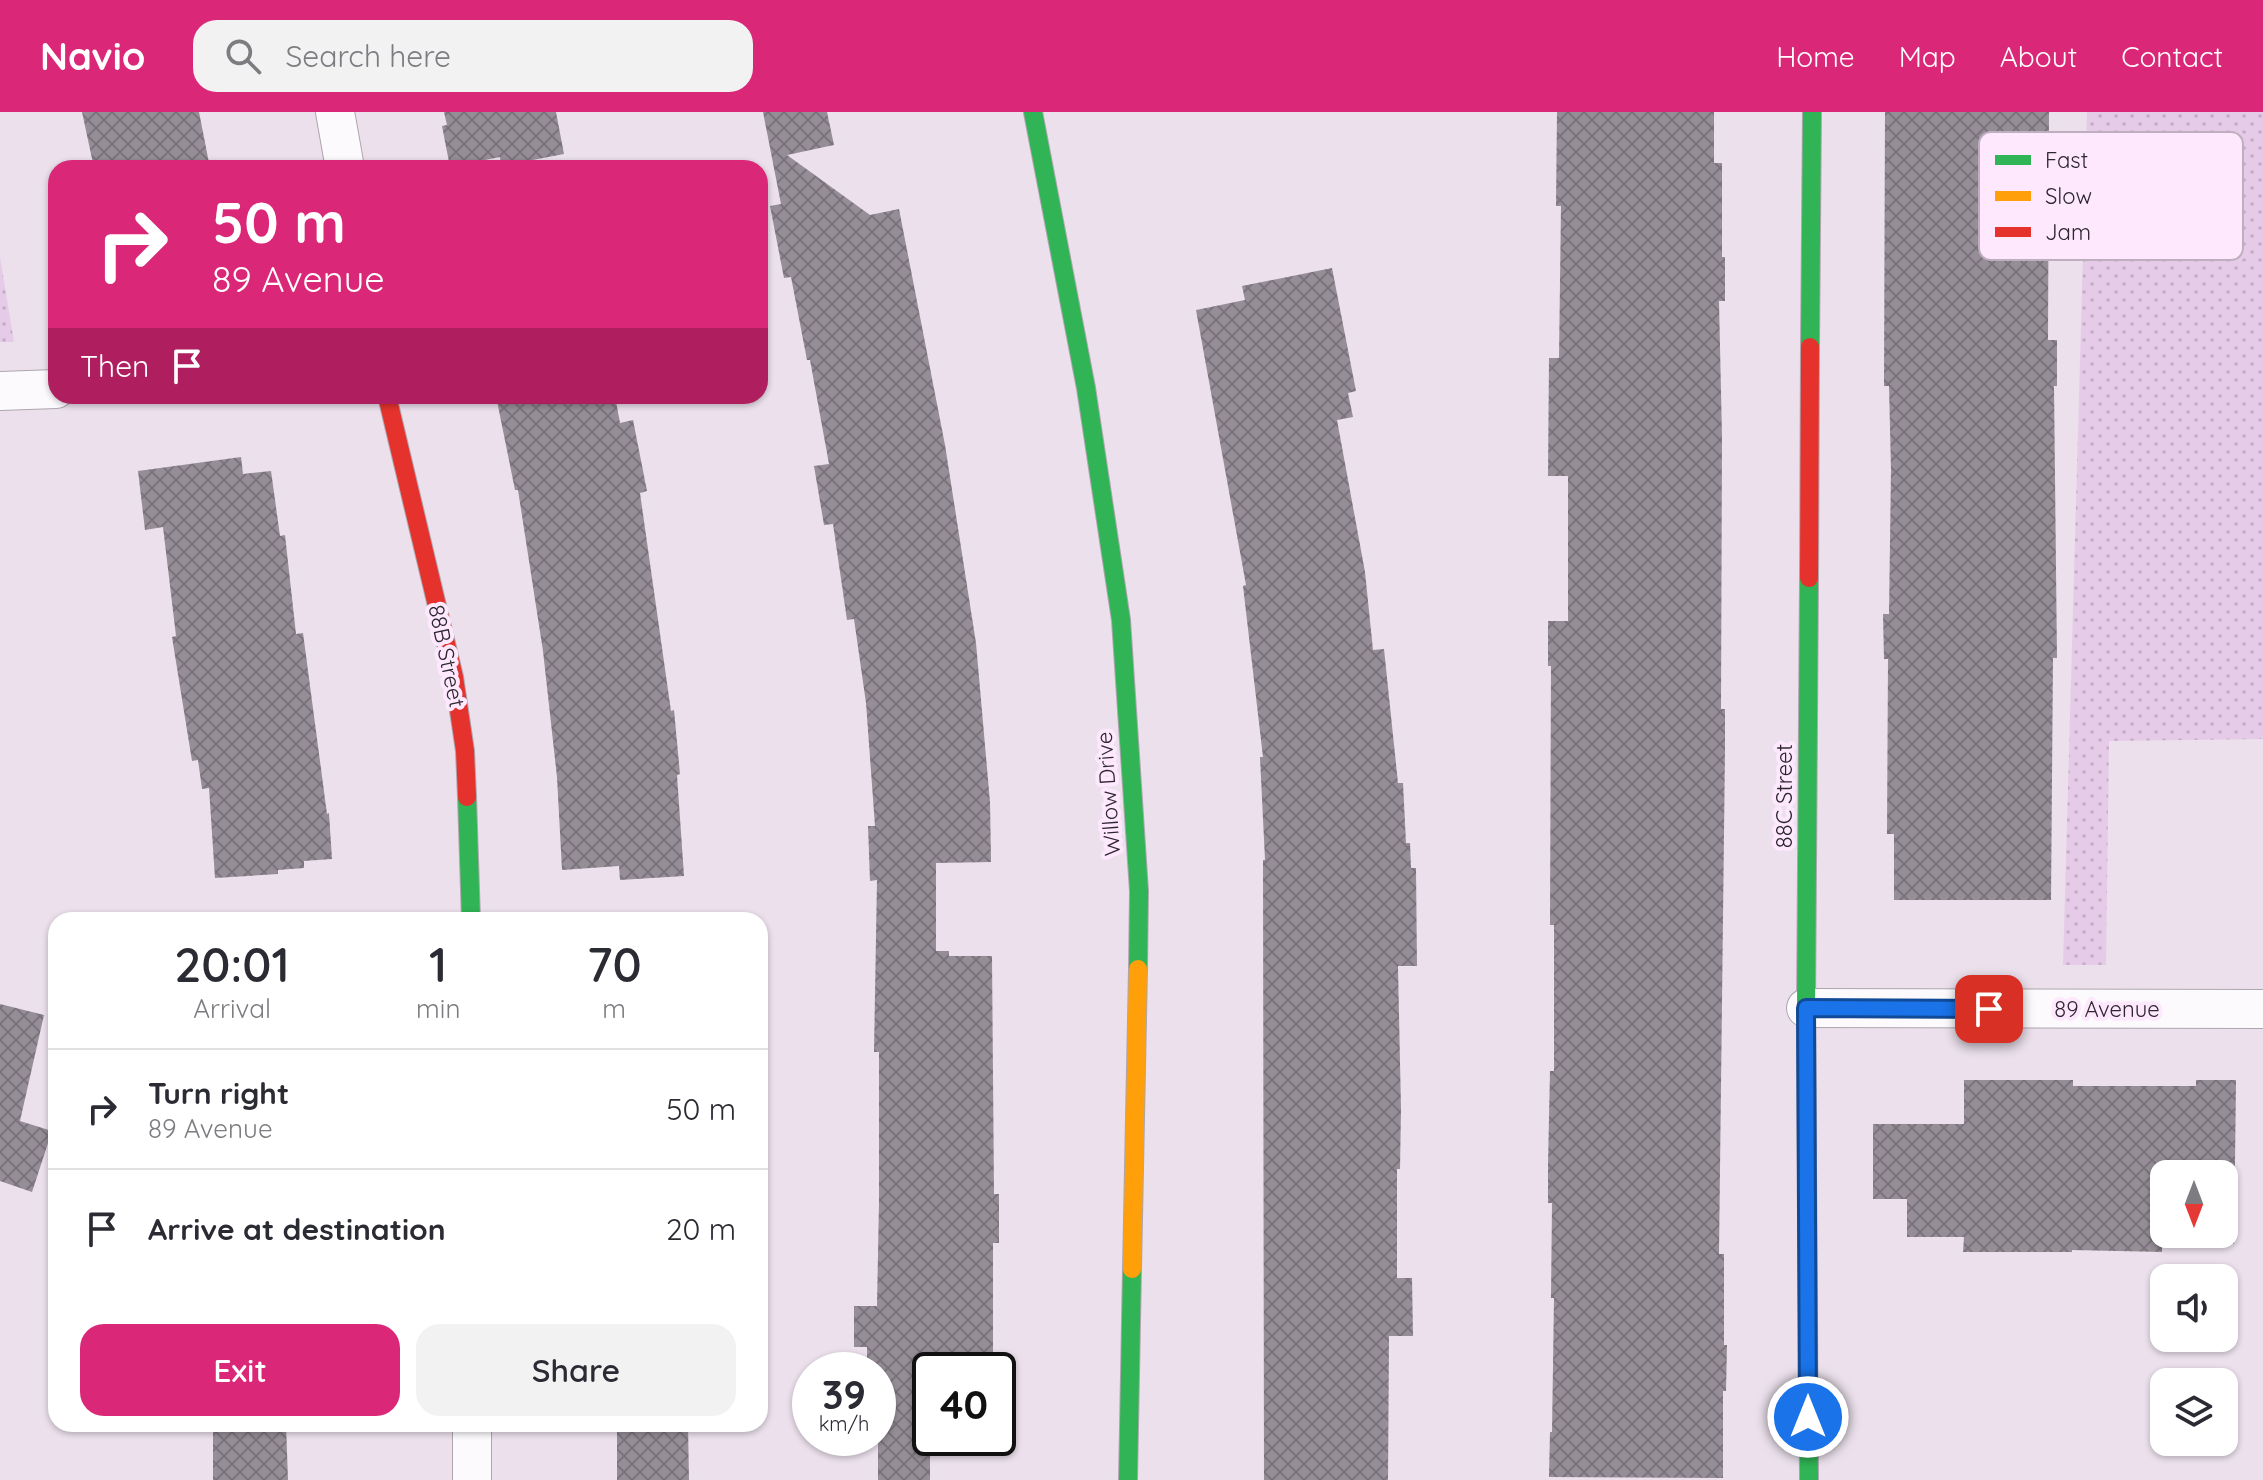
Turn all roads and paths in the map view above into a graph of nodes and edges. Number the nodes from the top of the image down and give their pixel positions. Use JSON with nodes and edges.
{"nodes":[{"id":1,"x":335,"y":112,"type":"edge"},
{"id":2,"x":1033,"y":112,"type":"edge"},
{"id":3,"x":1812,"y":112,"type":"edge"},
{"id":4,"x":344,"y":160,"type":"edge"},
{"id":5,"x":48,"y":389,"type":"edge"},
{"id":6,"x":0,"y":391,"type":"edge"},
{"id":7,"x":389,"y":404,"type":"edge"},
{"id":8,"x":471,"y":912,"type":"edge"},
{"id":9,"x":1806,"y":1008,"type":"junction"},
{"id":10,"x":2263,"y":1009,"type":"edge"},
{"id":11,"x":472,"y":1432,"type":"edge"},
{"id":12,"x":472,"y":1480,"type":"edge"},
{"id":13,"x":1128,"y":1480,"type":"edge"},
{"id":14,"x":1809,"y":1480,"type":"edge"}],
"edges":[{"from":1,"to":4,"type":"street"},
{"from":2,"to":13,"type":"street","name":"Willow Drive"},
{"from":3,"to":9,"type":"street","name":"88C Street"},
{"from":5,"to":6,"type":"street"},
{"from":7,"to":8,"type":"street","name":"88B Street"},
{"from":9,"to":10,"type":"street","name":"89 Avenue"},
{"from":9,"to":14,"type":"street","name":"88C Street"},
{"from":11,"to":12,"type":"street"}]}
